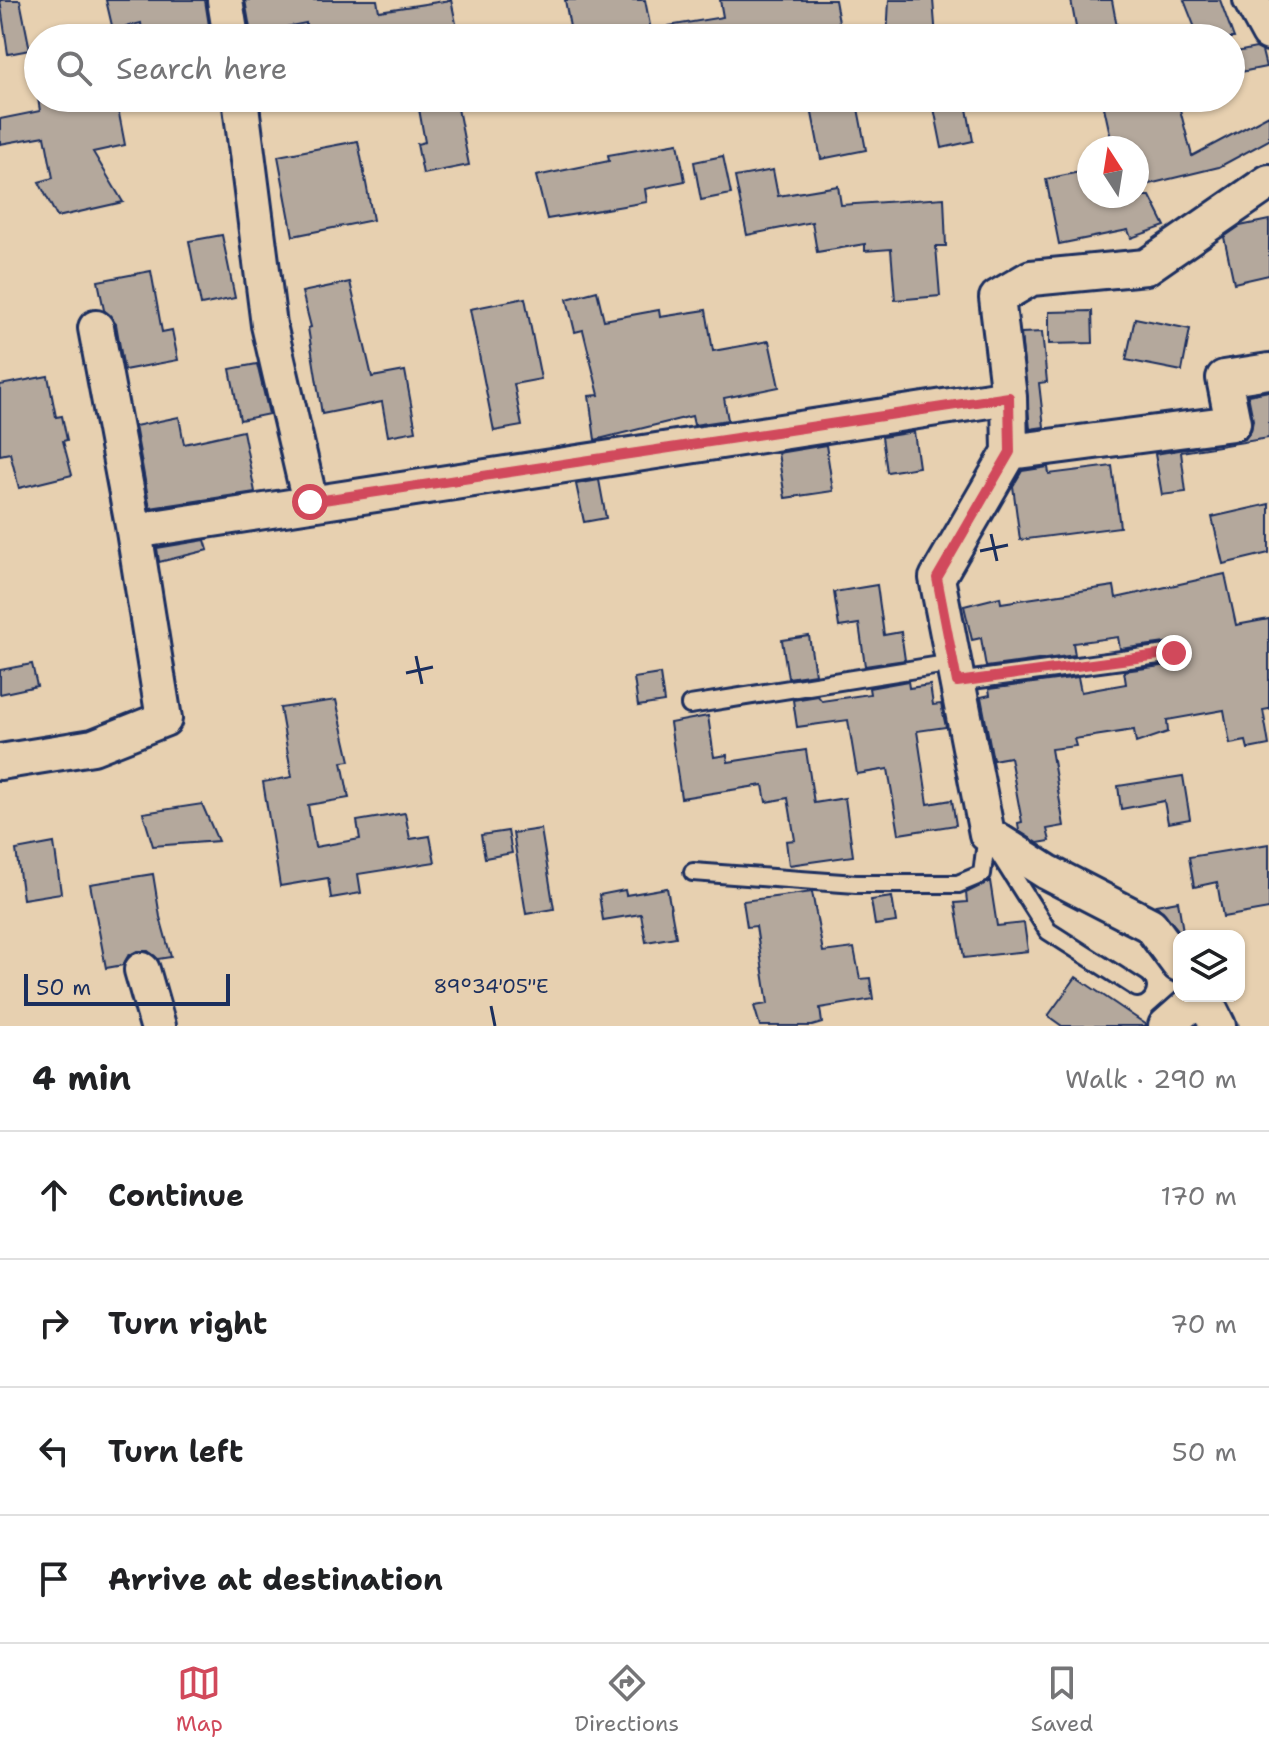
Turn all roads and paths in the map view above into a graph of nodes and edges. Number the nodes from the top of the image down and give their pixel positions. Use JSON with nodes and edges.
{"nodes":[{"id":1,"x":225,"y":0,"type":"edge"},
{"id":2,"x":1251,"y":0,"type":"edge"},
{"id":3,"x":229,"y":24,"type":"edge"},
{"id":4,"x":1269,"y":33,"type":"edge"},
{"id":5,"x":242,"y":112,"type":"edge"},
{"id":6,"x":1269,"y":182,"type":"edge"},
{"id":7,"x":96,"y":328,"type":"dead end"},
{"id":8,"x":1269,"y":371,"type":"edge"},
{"id":9,"x":1009,"y":397,"type":"junction"},
{"id":10,"x":1010,"y":452,"type":"junction"},
{"id":11,"x":310,"y":502,"type":"junction"},
{"id":12,"x":134,"y":531,"type":"junction"},
{"id":13,"x":1174,"y":653,"type":"dead end"},
{"id":14,"x":955,"y":673,"type":"junction"},
{"id":15,"x":690,"y":705,"type":"dead end"},
{"id":16,"x":0,"y":762,"type":"edge"},
{"id":17,"x":987,"y":834,"type":"junction"},
{"id":18,"x":693,"y":872,"type":"dead end"},
{"id":19,"x":1173,"y":956,"type":"edge"},
{"id":20,"x":142,"y":970,"type":"dead end"},
{"id":21,"x":1137,"y":988,"type":"dead end"},
{"id":22,"x":1207,"y":1005,"type":"edge"},
{"id":23,"x":158,"y":1026,"type":"edge"},
{"id":24,"x":1166,"y":1026,"type":"edge"}],
"edges":[{"from":1,"to":3,"type":"street"},
{"from":2,"to":4,"type":"street"},
{"from":5,"to":11,"type":"street"},
{"from":6,"to":9,"type":"street"},
{"from":7,"to":12,"type":"street"},
{"from":8,"to":10,"type":"street"},
{"from":9,"to":10,"type":"street"},
{"from":9,"to":11,"type":"street"},
{"from":10,"to":14,"type":"street"},
{"from":11,"to":12,"type":"street"},
{"from":12,"to":16,"type":"street"},
{"from":13,"to":14,"type":"lane"},
{"from":14,"to":15,"type":"lane"},
{"from":14,"to":17,"type":"street"},
{"from":17,"to":18,"type":"lane"},
{"from":17,"to":19,"type":"street"},
{"from":17,"to":21,"type":"lane"},
{"from":20,"to":23,"type":"street"},
{"from":22,"to":24,"type":"street"}]}
